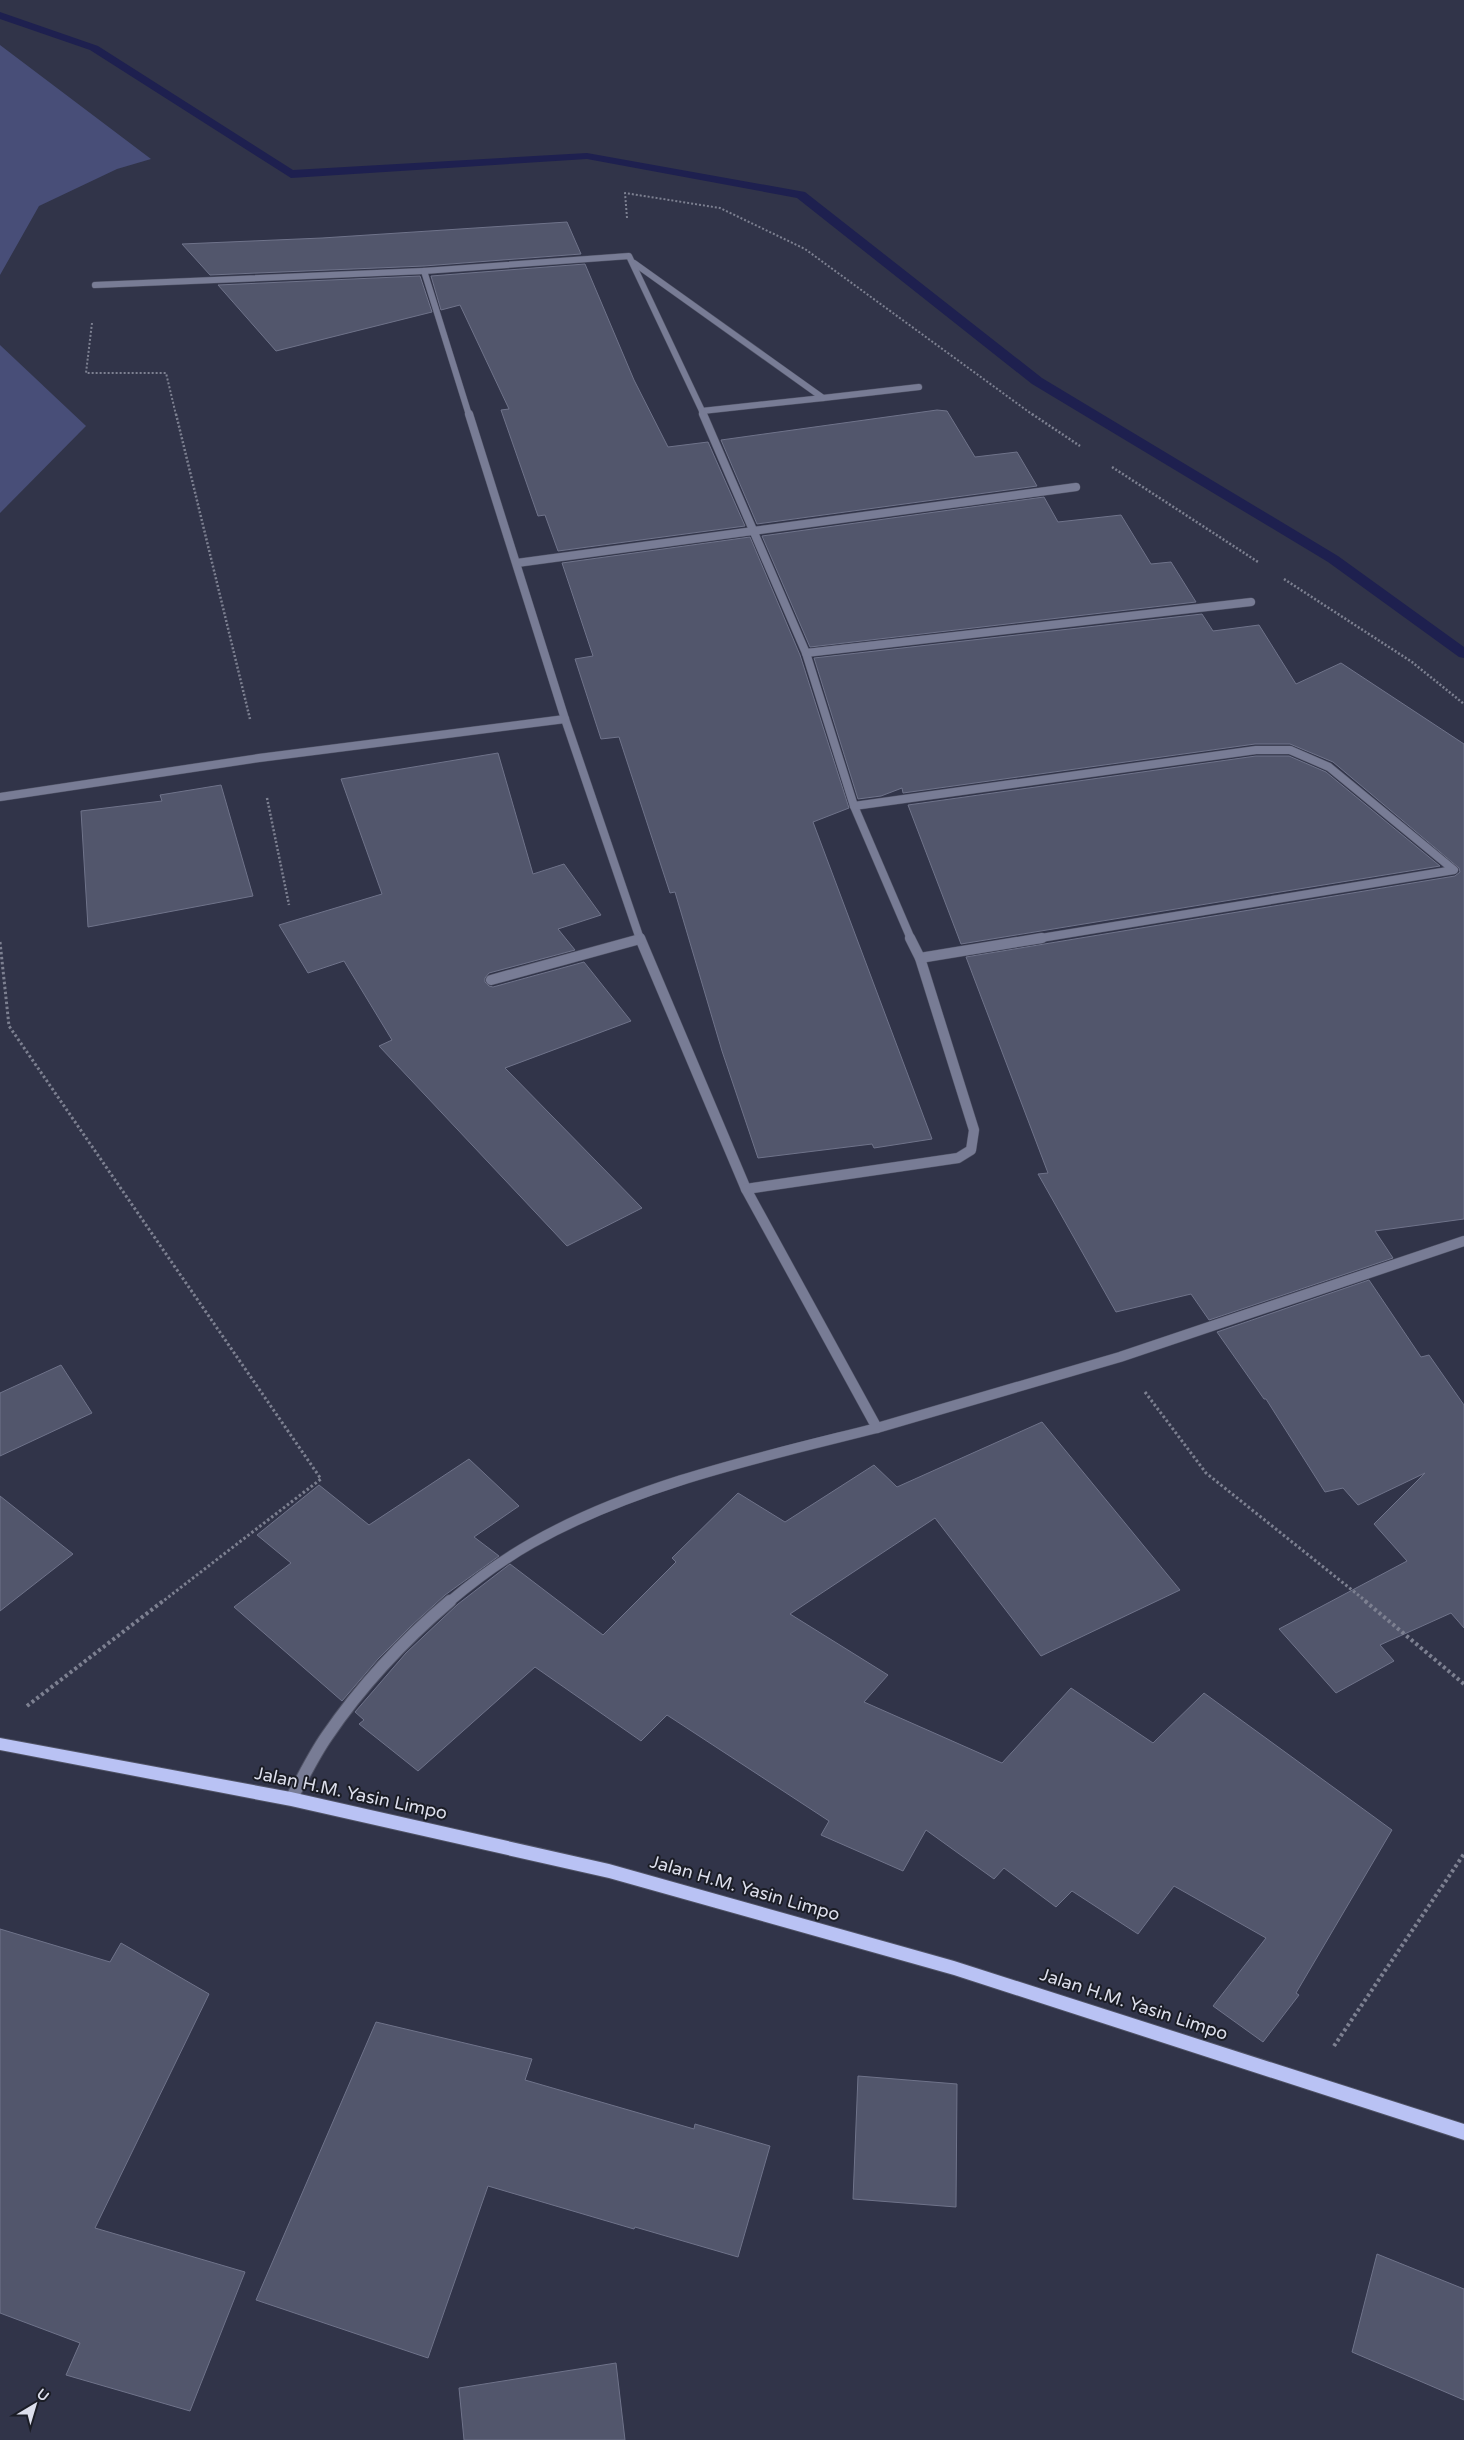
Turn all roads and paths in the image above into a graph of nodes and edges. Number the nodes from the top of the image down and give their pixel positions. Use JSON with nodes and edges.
{"nodes":[{"id":1,"x":629,"y":256,"type":"junction"},
{"id":2,"x":633,"y":263,"type":"junction"},
{"id":3,"x":424,"y":271,"type":"junction"},
{"id":4,"x":96,"y":285,"type":"joint"},
{"id":5,"x":920,"y":387,"type":"dead end"},
{"id":6,"x":823,"y":398,"type":"junction"},
{"id":7,"x":702,"y":411,"type":"junction"},
{"id":8,"x":1080,"y":446,"type":"dead end"},
{"id":9,"x":1105,"y":462,"type":"dead end"},
{"id":10,"x":1076,"y":487,"type":"dead end"},
{"id":11,"x":754,"y":532,"type":"junction"},
{"id":12,"x":518,"y":564,"type":"junction"},
{"id":13,"x":1263,"y":565,"type":"dead end"},
{"id":14,"x":1280,"y":576,"type":"dead end"},
{"id":15,"x":1252,"y":602,"type":"dead end"},
{"id":16,"x":806,"y":654,"type":"junction"},
{"id":17,"x":1464,"y":704,"type":"edge"},
{"id":18,"x":565,"y":720,"type":"junction"},
{"id":19,"x":259,"y":758,"type":"junction"},
{"id":20,"x":0,"y":797,"type":"edge"},
{"id":21,"x":854,"y":806,"type":"junction"},
{"id":22,"x":289,"y":905,"type":"dead end"},
{"id":23,"x":640,"y":939,"type":"junction"},
{"id":24,"x":0,"y":942,"type":"edge"},
{"id":25,"x":920,"y":958,"type":"junction"},
{"id":26,"x":491,"y":980,"type":"dead end"},
{"id":27,"x":746,"y":1189,"type":"junction"},
{"id":28,"x":1464,"y":1241,"type":"edge"},
{"id":29,"x":1120,"y":1357,"type":"junction"},
{"id":30,"x":876,"y":1428,"type":"junction"},
{"id":31,"x":1464,"y":1684,"type":"edge"},
{"id":32,"x":24,"y":1709,"type":"dead end"},
{"id":33,"x":0,"y":1744,"type":"edge"},
{"id":34,"x":291,"y":1799,"type":"junction"},
{"id":35,"x":1464,"y":1854,"type":"edge"},
{"id":36,"x":1311,"y":2081,"type":"junction"},
{"id":37,"x":1464,"y":2132,"type":"edge"}],
"edges":[{"from":1,"to":2,"type":"street"},
{"from":1,"to":3,"type":"street"},
{"from":1,"to":8,"type":"path"},
{"from":2,"to":6,"type":"street"},
{"from":2,"to":7,"type":"street"},
{"from":3,"to":4,"type":"street"},
{"from":3,"to":12,"type":"street"},
{"from":4,"to":19,"type":"path"},
{"from":5,"to":6,"type":"street"},
{"from":6,"to":7,"type":"street"},
{"from":7,"to":11,"type":"street"},
{"from":9,"to":13,"type":"path"},
{"from":10,"to":11,"type":"street"},
{"from":11,"to":12,"type":"street"},
{"from":11,"to":16,"type":"street"},
{"from":12,"to":18,"type":"street"},
{"from":14,"to":17,"type":"path"},
{"from":15,"to":16,"type":"street"},
{"from":16,"to":21,"type":"street"},
{"from":18,"to":19,"type":"street"},
{"from":18,"to":23,"type":"street"},
{"from":19,"to":20,"type":"street"},
{"from":19,"to":22,"type":"path"},
{"from":21,"to":25,"type":"street"},
{"from":21,"to":25,"type":"street"},
{"from":23,"to":26,"type":"street"},
{"from":23,"to":27,"type":"street"},
{"from":24,"to":32,"type":"path"},
{"from":25,"to":27,"type":"street"},
{"from":27,"to":30,"type":"street"},
{"from":28,"to":29,"type":"street"},
{"from":29,"to":30,"type":"street"},
{"from":29,"to":31,"type":"path"},
{"from":30,"to":34,"type":"street"},
{"from":33,"to":34,"type":"main road","name":"Jalan H.M. Yasin Limpo"},
{"from":34,"to":36,"type":"main road","name":"Jalan H.M. Yasin Limpo"},
{"from":35,"to":36,"type":"path"},
{"from":36,"to":37,"type":"main road","name":"Jalan H.M. Yasin Limpo"}]}
